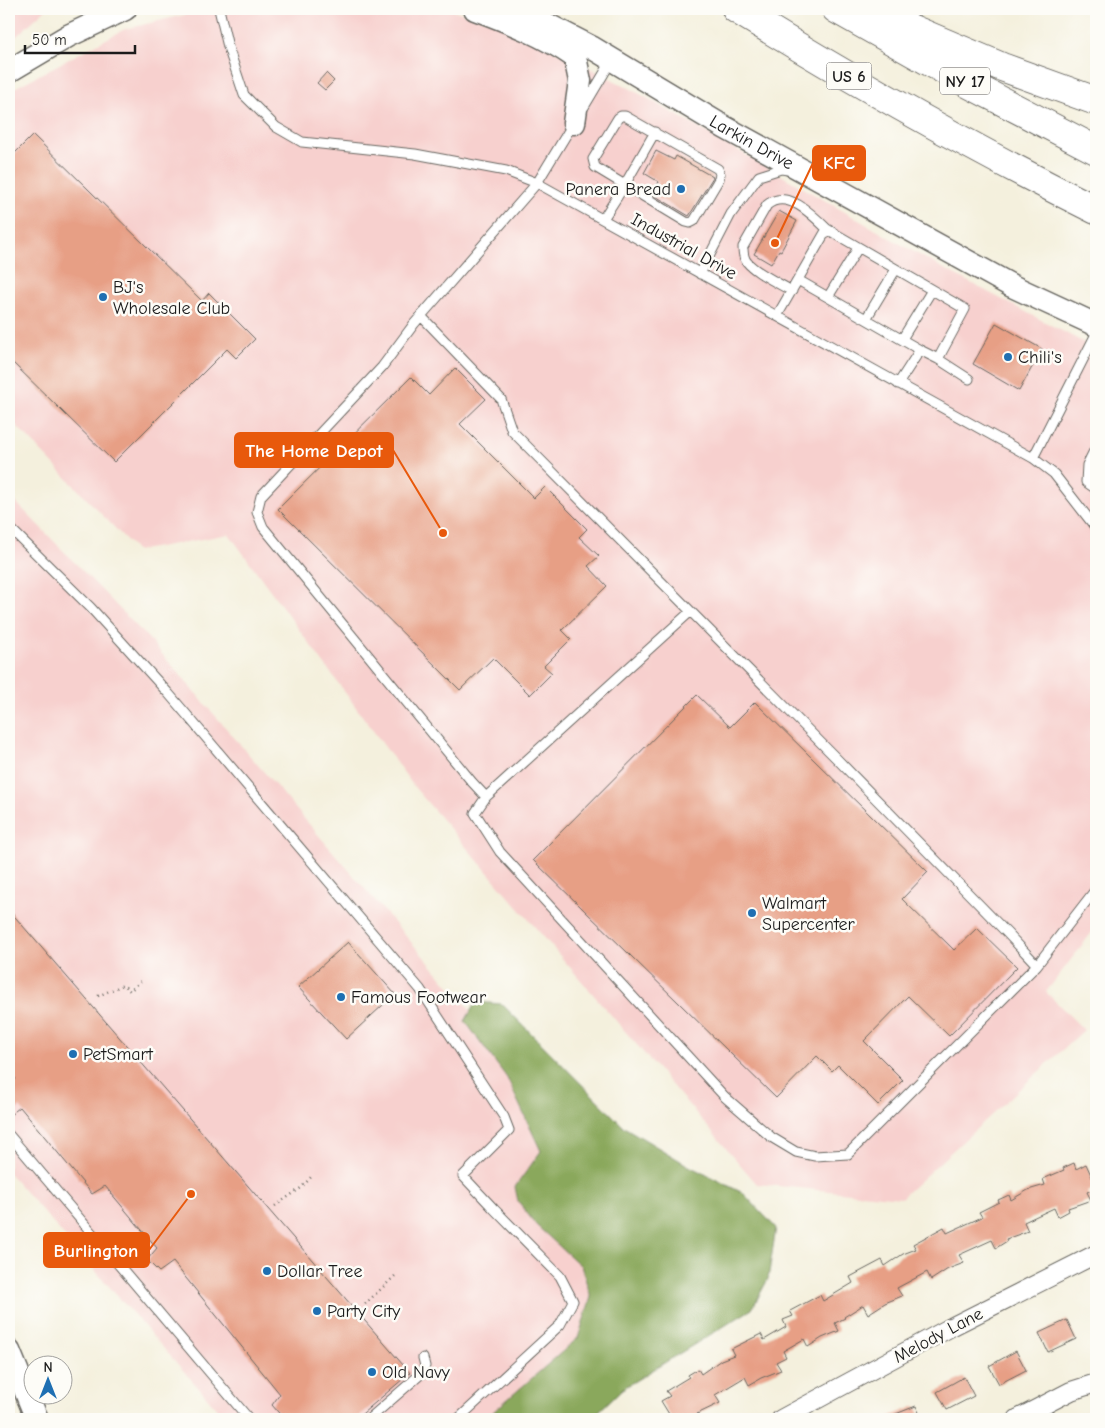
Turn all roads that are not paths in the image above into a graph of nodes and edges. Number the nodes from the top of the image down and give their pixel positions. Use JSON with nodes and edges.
{"nodes":[{"id":1,"x":125,"y":9,"type":"edge"},
{"id":2,"x":219,"y":9,"type":"edge"},
{"id":3,"x":475,"y":9,"type":"edge"},
{"id":4,"x":517,"y":9,"type":"edge"},
{"id":5,"x":736,"y":9,"type":"edge"},
{"id":6,"x":836,"y":9,"type":"edge"},
{"id":7,"x":866,"y":9,"type":"edge"},
{"id":8,"x":612,"y":60,"type":"junction"},
{"id":9,"x":9,"y":71,"type":"edge"},
{"id":10,"x":1096,"y":101,"type":"edge"},
{"id":11,"x":574,"y":123,"type":"junction"},
{"id":12,"x":655,"y":132,"type":"junction"},
{"id":13,"x":1096,"y":150,"type":"edge"},
{"id":14,"x":806,"y":172,"type":"junction"},
{"id":15,"x":538,"y":183,"type":"junction"},
{"id":16,"x":624,"y":186,"type":"junction"},
{"id":17,"x":1096,"y":210,"type":"edge"},
{"id":18,"x":603,"y":219,"type":"junction"},
{"id":19,"x":827,"y":229,"type":"junction"},
{"id":20,"x":858,"y":248,"type":"junction"},
{"id":21,"x":896,"y":269,"type":"junction"},
{"id":22,"x":700,"y":274,"type":"junction"},
{"id":23,"x":798,"y":280,"type":"junction"},
{"id":24,"x":792,"y":290,"type":"junction"},
{"id":25,"x":932,"y":290,"type":"junction"},
{"id":26,"x":828,"y":297,"type":"junction"},
{"id":27,"x":421,"y":316,"type":"junction"},
{"id":28,"x":777,"y":316,"type":"junction"},
{"id":29,"x":866,"y":319,"type":"junction"},
{"id":30,"x":1096,"y":325,"type":"edge"},
{"id":31,"x":1096,"y":334,"type":"edge"},
{"id":32,"x":902,"y":339,"type":"junction"},
{"id":33,"x":920,"y":350,"type":"junction"},
{"id":34,"x":938,"y":360,"type":"junction"},
{"id":35,"x":970,"y":379,"type":"dead end"},
{"id":36,"x":898,"y":384,"type":"junction"},
{"id":37,"x":1096,"y":447,"type":"edge"},
{"id":38,"x":1033,"y":458,"type":"junction"},
{"id":39,"x":1096,"y":489,"type":"edge"},
{"id":40,"x":9,"y":527,"type":"edge"},
{"id":41,"x":1096,"y":528,"type":"edge"},
{"id":42,"x":690,"y":612,"type":"junction"},
{"id":43,"x":486,"y":797,"type":"junction"},
{"id":44,"x":1096,"y":889,"type":"edge"},
{"id":45,"x":1037,"y":965,"type":"junction"},
{"id":46,"x":9,"y":1135,"type":"edge"},
{"id":47,"x":1096,"y":1254,"type":"edge"},
{"id":48,"x":9,"y":1351,"type":"edge"},
{"id":49,"x":424,"y":1358,"type":"dead end"},
{"id":50,"x":1096,"y":1383,"type":"edge"},
{"id":51,"x":37,"y":1419,"type":"edge"},
{"id":52,"x":250,"y":1419,"type":"edge"},
{"id":53,"x":368,"y":1419,"type":"edge"},
{"id":54,"x":458,"y":1419,"type":"edge"},
{"id":55,"x":781,"y":1419,"type":"edge"},
{"id":56,"x":1017,"y":1419,"type":"edge"}],
"edges":[{"from":1,"to":9,"type":"street"},
{"from":2,"to":15,"type":"lane","name":"Industrial Drive"},
{"from":3,"to":11,"type":"street"},
{"from":4,"to":8,"type":"street","name":"Larkin Drive"},
{"from":5,"to":17,"type":"highway","number":"US 6"},
{"from":6,"to":13,"type":"highway","number":"NY 17"},
{"from":7,"to":10,"type":"highway"},
{"from":8,"to":11,"type":"lane"},
{"from":8,"to":14,"type":"street","name":"Larkin Drive"},
{"from":11,"to":15,"type":"lane"},
{"from":12,"to":16,"type":"lane"},
{"from":12,"to":16,"type":"lane"},
{"from":12,"to":16,"type":"lane"},
{"from":14,"to":22,"type":"lane"},
{"from":14,"to":30,"type":"street","name":"Larkin Drive"},
{"from":15,"to":18,"type":"lane","name":"Industrial Drive"},
{"from":15,"to":27,"type":"lane"},
{"from":16,"to":18,"type":"lane"},
{"from":18,"to":22,"type":"lane","name":"Industrial Drive"},
{"from":19,"to":20,"type":"lane"},
{"from":19,"to":23,"type":"lane"},
{"from":19,"to":24,"type":"lane"},
{"from":20,"to":21,"type":"lane"},
{"from":20,"to":26,"type":"lane"},
{"from":21,"to":25,"type":"lane"},
{"from":21,"to":29,"type":"lane"},
{"from":22,"to":28,"type":"lane","name":"Industrial Drive"},
{"from":23,"to":24,"type":"lane"},
{"from":23,"to":26,"type":"lane"},
{"from":24,"to":28,"type":"lane"},
{"from":25,"to":32,"type":"lane"},
{"from":25,"to":34,"type":"lane"},
{"from":26,"to":29,"type":"lane"},
{"from":27,"to":42,"type":"lane"},
{"from":27,"to":43,"type":"lane"},
{"from":28,"to":36,"type":"lane","name":"Industrial Drive"},
{"from":29,"to":32,"type":"lane"},
{"from":31,"to":38,"type":"lane"},
{"from":32,"to":33,"type":"lane"},
{"from":33,"to":34,"type":"lane"},
{"from":33,"to":36,"type":"lane"},
{"from":34,"to":35,"type":"lane"},
{"from":36,"to":38,"type":"lane","name":"Industrial Drive"},
{"from":37,"to":39,"type":"lane"},
{"from":38,"to":41,"type":"lane","name":"Industrial Drive"},
{"from":40,"to":54,"type":"lane"},
{"from":42,"to":43,"type":"lane"},
{"from":42,"to":45,"type":"lane"},
{"from":43,"to":45,"type":"lane"},
{"from":44,"to":45,"type":"lane"},
{"from":46,"to":52,"type":"lane"},
{"from":47,"to":55,"type":"street","name":"Melody Lane"},
{"from":48,"to":51,"type":"street"},
{"from":49,"to":53,"type":"lane"},
{"from":50,"to":56,"type":"street"}]}
